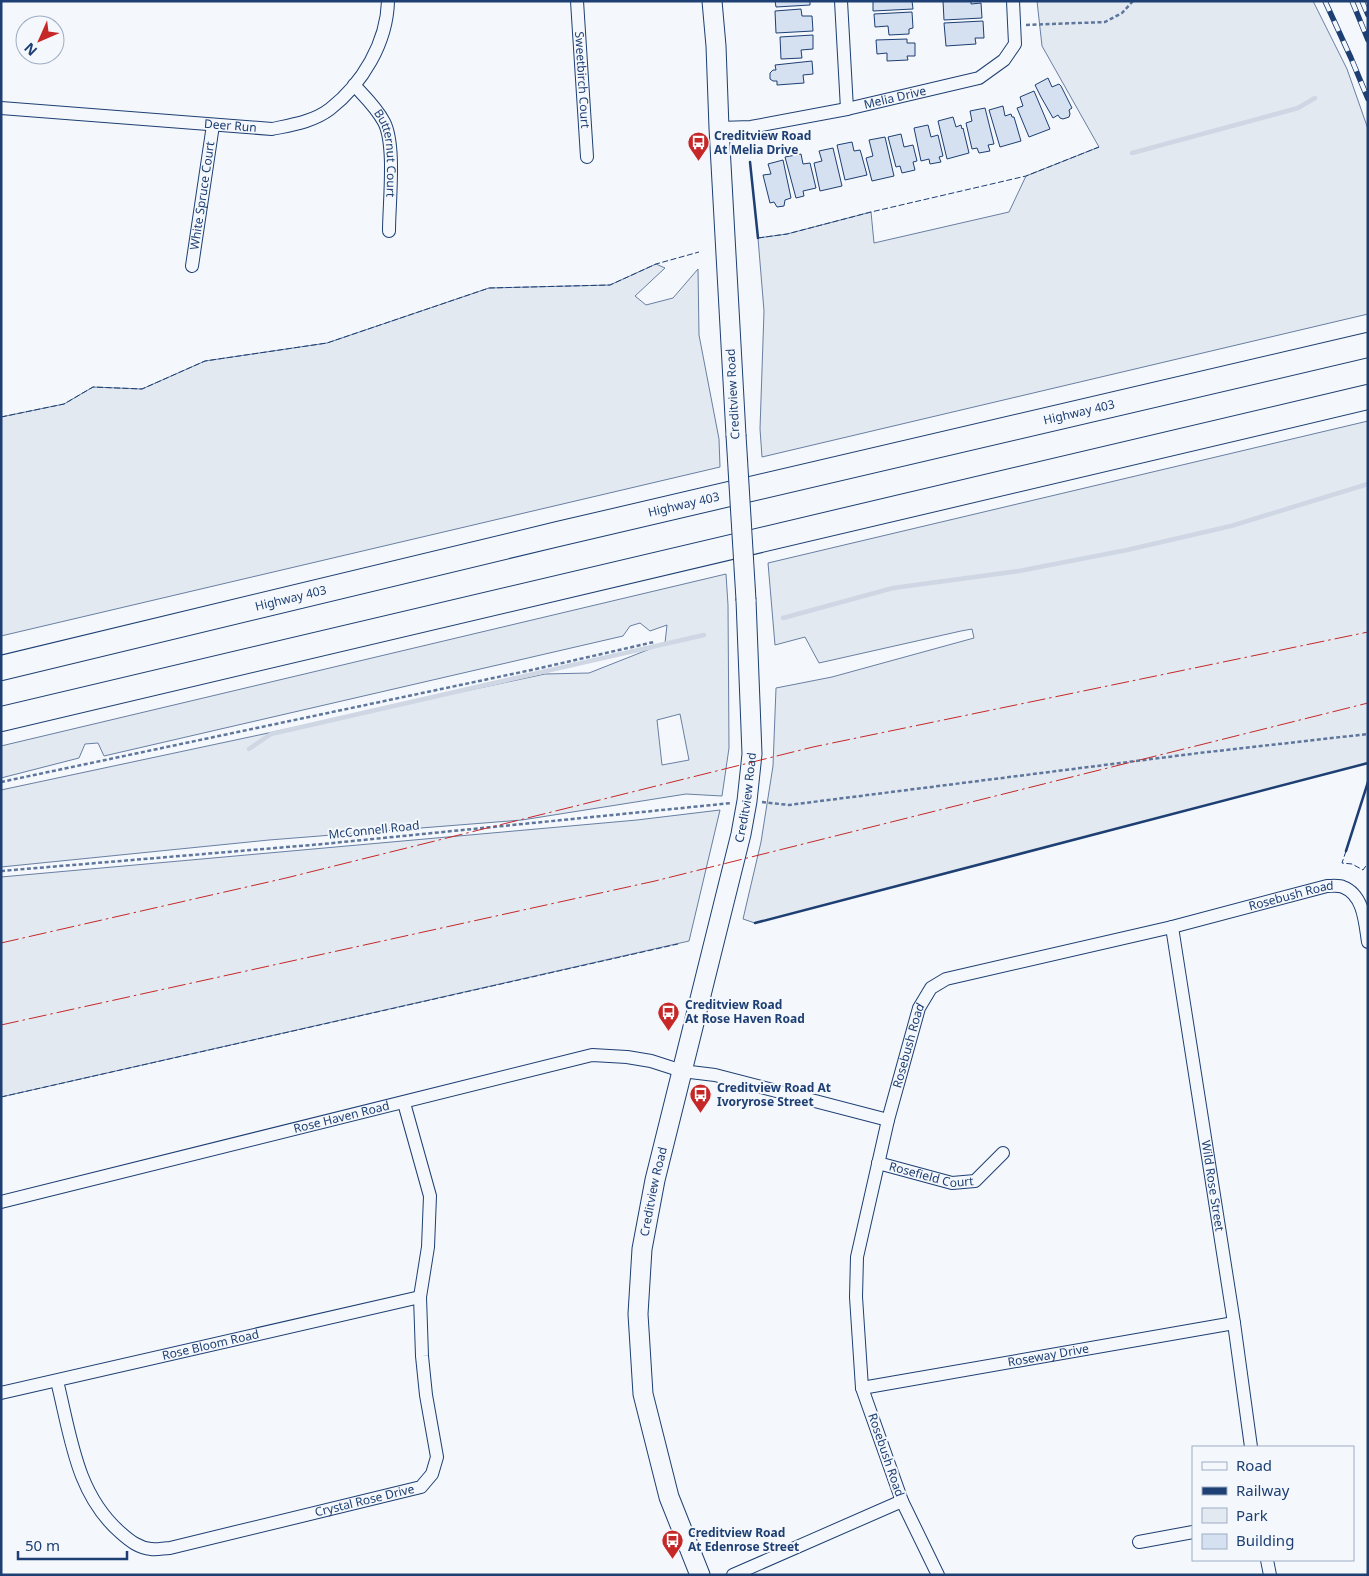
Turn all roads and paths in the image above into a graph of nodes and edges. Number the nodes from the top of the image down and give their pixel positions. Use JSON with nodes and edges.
{"nodes":[{"id":1,"x":388,"y":1,"type":"edge"},
{"id":2,"x":577,"y":1,"type":"edge"},
{"id":3,"x":712,"y":1,"type":"edge"},
{"id":4,"x":841,"y":1,"type":"edge"},
{"id":5,"x":1013,"y":1,"type":"edge"},
{"id":6,"x":1133,"y":1,"type":"edge"},
{"id":7,"x":1014,"y":26,"type":"junction"},
{"id":8,"x":354,"y":85,"type":"junction"},
{"id":9,"x":1,"y":108,"type":"edge"},
{"id":10,"x":847,"y":109,"type":"junction"},
{"id":11,"x":213,"y":125,"type":"junction"},
{"id":12,"x":719,"y":128,"type":"junction"},
{"id":13,"x":587,"y":157,"type":"dead end"},
{"id":14,"x":389,"y":231,"type":"dead end"},
{"id":15,"x":192,"y":266,"type":"dead end"},
{"id":16,"x":1368,"y":345,"type":"edge"},
{"id":17,"x":1368,"y":397,"type":"edge"},
{"id":18,"x":654,"y":642,"type":"dead end"},
{"id":19,"x":1,"y":668,"type":"edge"},
{"id":20,"x":1,"y":719,"type":"edge"},
{"id":21,"x":1368,"y":734,"type":"edge"},
{"id":22,"x":1,"y":782,"type":"edge"},
{"id":23,"x":747,"y":801,"type":"junction"},
{"id":24,"x":1,"y":871,"type":"edge"},
{"id":25,"x":1172,"y":927,"type":"junction"},
{"id":26,"x":1368,"y":942,"type":"edge"},
{"id":27,"x":682,"y":1071,"type":"junction"},
{"id":28,"x":404,"y":1103,"type":"junction"},
{"id":29,"x":888,"y":1120,"type":"junction"},
{"id":30,"x":1003,"y":1153,"type":"dead end"},
{"id":31,"x":878,"y":1163,"type":"junction"},
{"id":32,"x":1,"y":1202,"type":"edge"},
{"id":33,"x":420,"y":1297,"type":"junction"},
{"id":34,"x":1234,"y":1323,"type":"junction"},
{"id":35,"x":57,"y":1381,"type":"junction"},
{"id":36,"x":862,"y":1388,"type":"junction"},
{"id":37,"x":1,"y":1393,"type":"edge"},
{"id":38,"x":1251,"y":1446,"type":"edge"},
{"id":39,"x":902,"y":1501,"type":"junction"},
{"id":40,"x":1192,"y":1532,"type":"edge"},
{"id":41,"x":1139,"y":1542,"type":"dead end"},
{"id":42,"x":1268,"y":1561,"type":"edge"},
{"id":43,"x":700,"y":1575,"type":"edge"},
{"id":44,"x":733,"y":1575,"type":"edge"},
{"id":45,"x":938,"y":1575,"type":"edge"},
{"id":46,"x":1270,"y":1575,"type":"edge"}],
"edges":[{"from":1,"to":8,"type":"street","name":"Deer Run"},
{"from":2,"to":13,"type":"street","name":"Sweetbirch Court"},
{"from":3,"to":12,"type":"main road","name":"Creditview Road"},
{"from":4,"to":10,"type":"street"},
{"from":5,"to":7,"type":"street","name":"Melia Drive"},
{"from":6,"to":7,"type":"path"},
{"from":7,"to":10,"type":"street","name":"Melia Drive"},
{"from":8,"to":11,"type":"street","name":"Deer Run"},
{"from":8,"to":14,"type":"street","name":"Butternut Court"},
{"from":9,"to":11,"type":"street","name":"Deer Run"},
{"from":10,"to":12,"type":"street","name":"Melia Drive"},
{"from":11,"to":15,"type":"street","name":"White Spruce Court"},
{"from":12,"to":23,"type":"main road","name":"Creditview Road","bridge":true},
{"from":16,"to":19,"type":"highway","name":"Highway 403"},
{"from":17,"to":20,"type":"highway"},
{"from":18,"to":22,"type":"path"},
{"from":21,"to":23,"type":"path","name":"McConnell Road"},
{"from":23,"to":24,"type":"path","name":"McConnell Road"},
{"from":23,"to":27,"type":"main road","name":"Creditview Road"},
{"from":25,"to":26,"type":"street","name":"Rosebush Road"},
{"from":25,"to":29,"type":"street","name":"Rosebush Road"},
{"from":25,"to":34,"type":"street","name":"Wild Rose Street"},
{"from":27,"to":28,"type":"street","name":"Rose Haven Road"},
{"from":27,"to":29,"type":"street","name":"Rose Haven Road"},
{"from":27,"to":43,"type":"main road","name":"Creditview Road"},
{"from":28,"to":32,"type":"street","name":"Rose Haven Road"},
{"from":28,"to":33,"type":"street","name":"Crystal Rose Drive"},
{"from":29,"to":31,"type":"street","name":"Rosebush Road"},
{"from":30,"to":31,"type":"street","name":"Rosefield Court"},
{"from":31,"to":36,"type":"street","name":"Rosebush Road"},
{"from":33,"to":35,"type":"street","name":"Rose Bloom Road"},
{"from":33,"to":35,"type":"street","name":"Crystal Rose Drive"},
{"from":34,"to":36,"type":"street","name":"Roseway Drive"},
{"from":34,"to":38,"type":"street","name":"Wild Rose Street"},
{"from":35,"to":37,"type":"street","name":"Rose Bloom Road"},
{"from":36,"to":39,"type":"street","name":"Rosebush Road"},
{"from":39,"to":44,"type":"street"},
{"from":39,"to":45,"type":"street","name":"Rosebush Road"},
{"from":40,"to":41,"type":"street"},
{"from":42,"to":46,"type":"street"}]}
